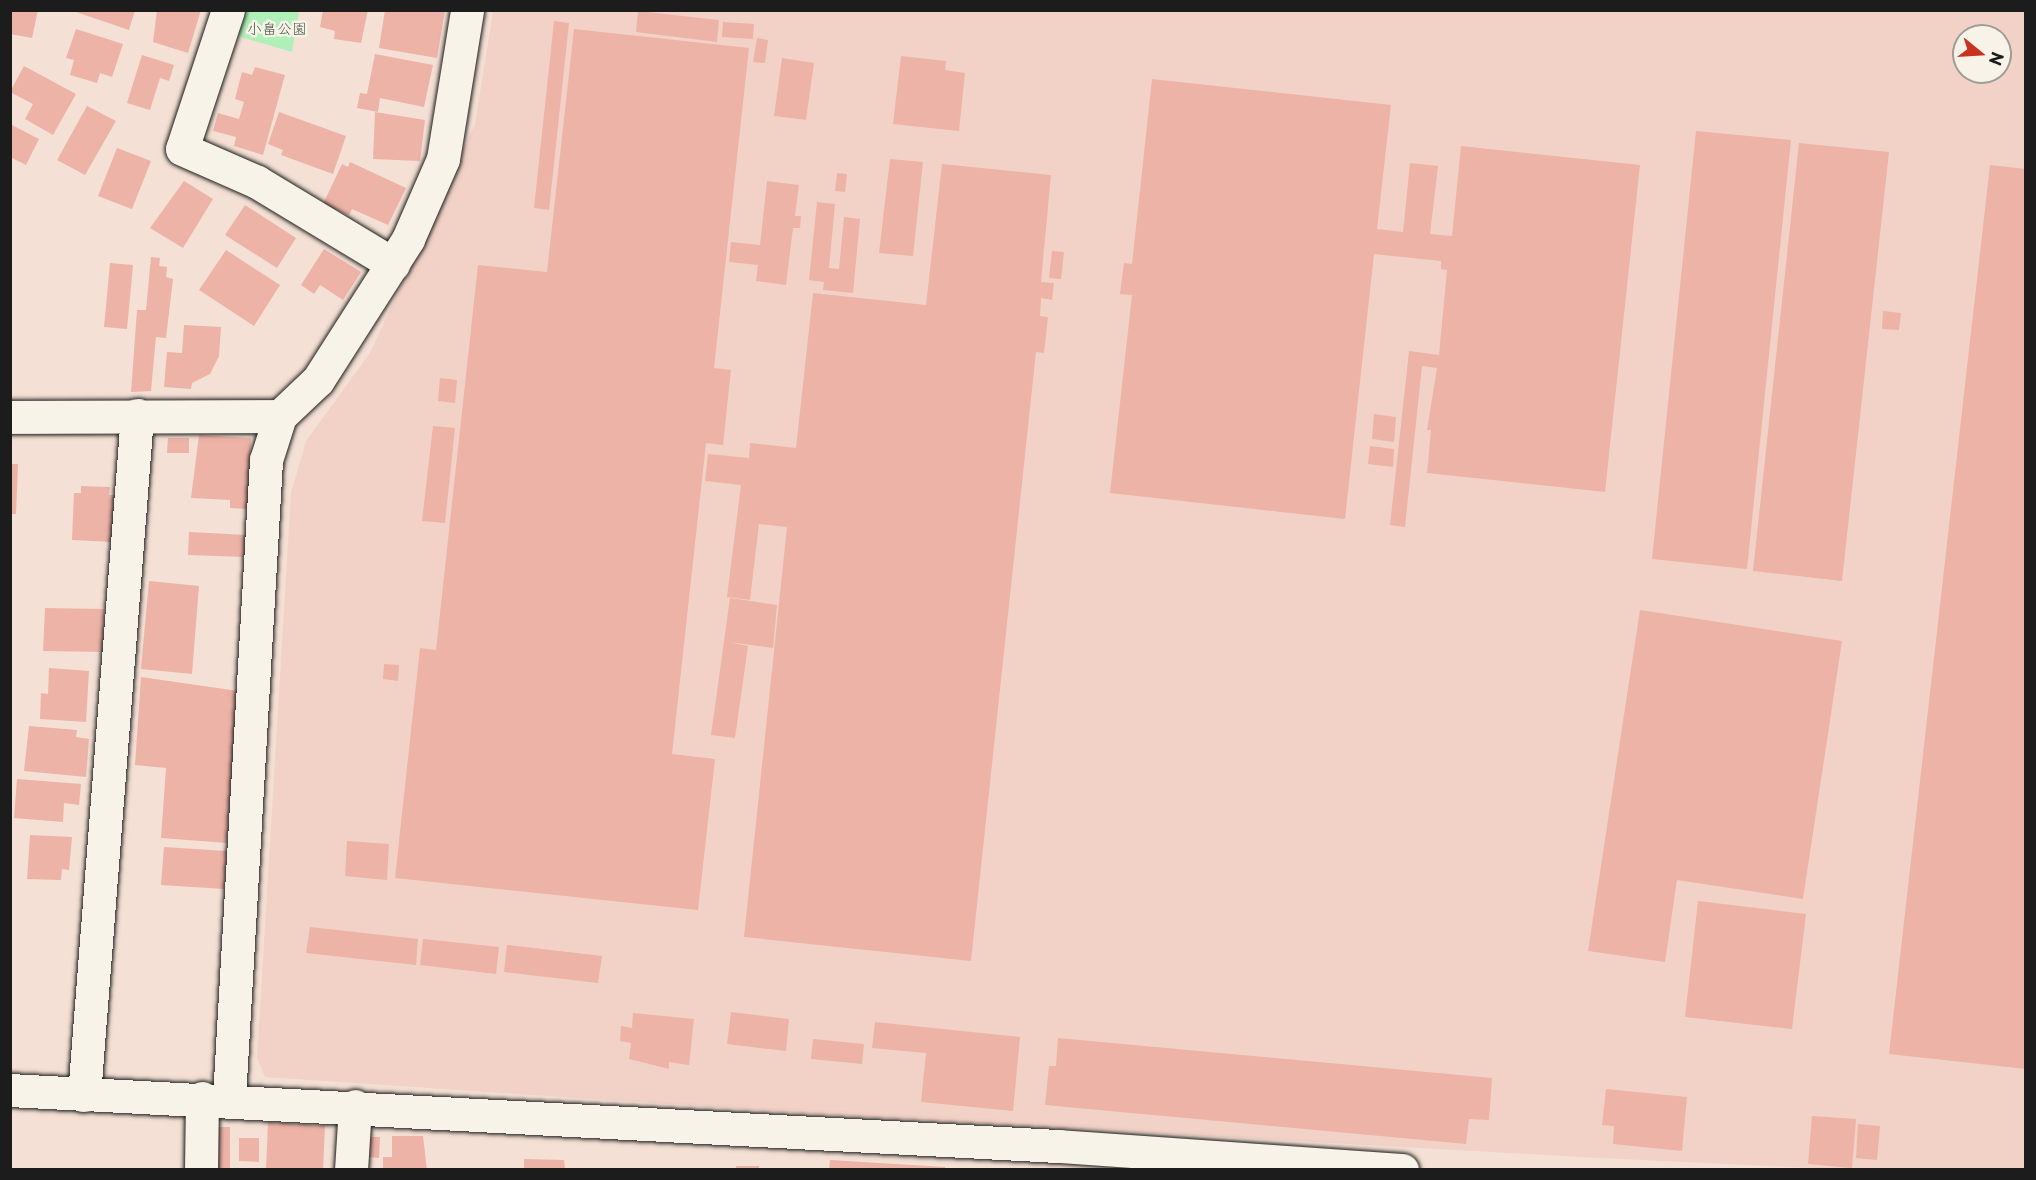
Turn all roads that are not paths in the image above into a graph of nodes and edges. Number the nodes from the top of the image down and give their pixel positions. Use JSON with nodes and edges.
{"nodes":[{"id":1,"x":228,"y":10,"type":"edge"},
{"id":2,"x":467,"y":10,"type":"edge"},
{"id":3,"x":393,"y":264,"type":"junction"},
{"id":4,"x":137,"y":415,"type":"junction"},
{"id":5,"x":280,"y":416,"type":"junction"},
{"id":6,"x":10,"y":417,"type":"edge"},
{"id":7,"x":10,"y":1090,"type":"edge"},
{"id":8,"x":84,"y":1095,"type":"junction"},
{"id":9,"x":215,"y":1098,"type":"junction"},
{"id":10,"x":355,"y":1106,"type":"junction"},
{"id":11,"x":1058,"y":1158,"type":"edge"},
{"id":12,"x":201,"y":1170,"type":"edge"},
{"id":13,"x":351,"y":1170,"type":"edge"},
{"id":14,"x":1402,"y":1170,"type":"edge"}],
"edges":[{"from":1,"to":3,"type":"street"},
{"from":2,"to":3,"type":"street"},
{"from":3,"to":5,"type":"street"},
{"from":4,"to":5,"type":"street"},
{"from":4,"to":6,"type":"street"},
{"from":4,"to":8,"type":"street"},
{"from":5,"to":9,"type":"street"},
{"from":7,"to":8,"type":"street"},
{"from":8,"to":9,"type":"street"},
{"from":9,"to":10,"type":"street"},
{"from":9,"to":12,"type":"street"},
{"from":10,"to":11,"type":"street"},
{"from":10,"to":13,"type":"street"},
{"from":11,"to":14,"type":"street"}]}
